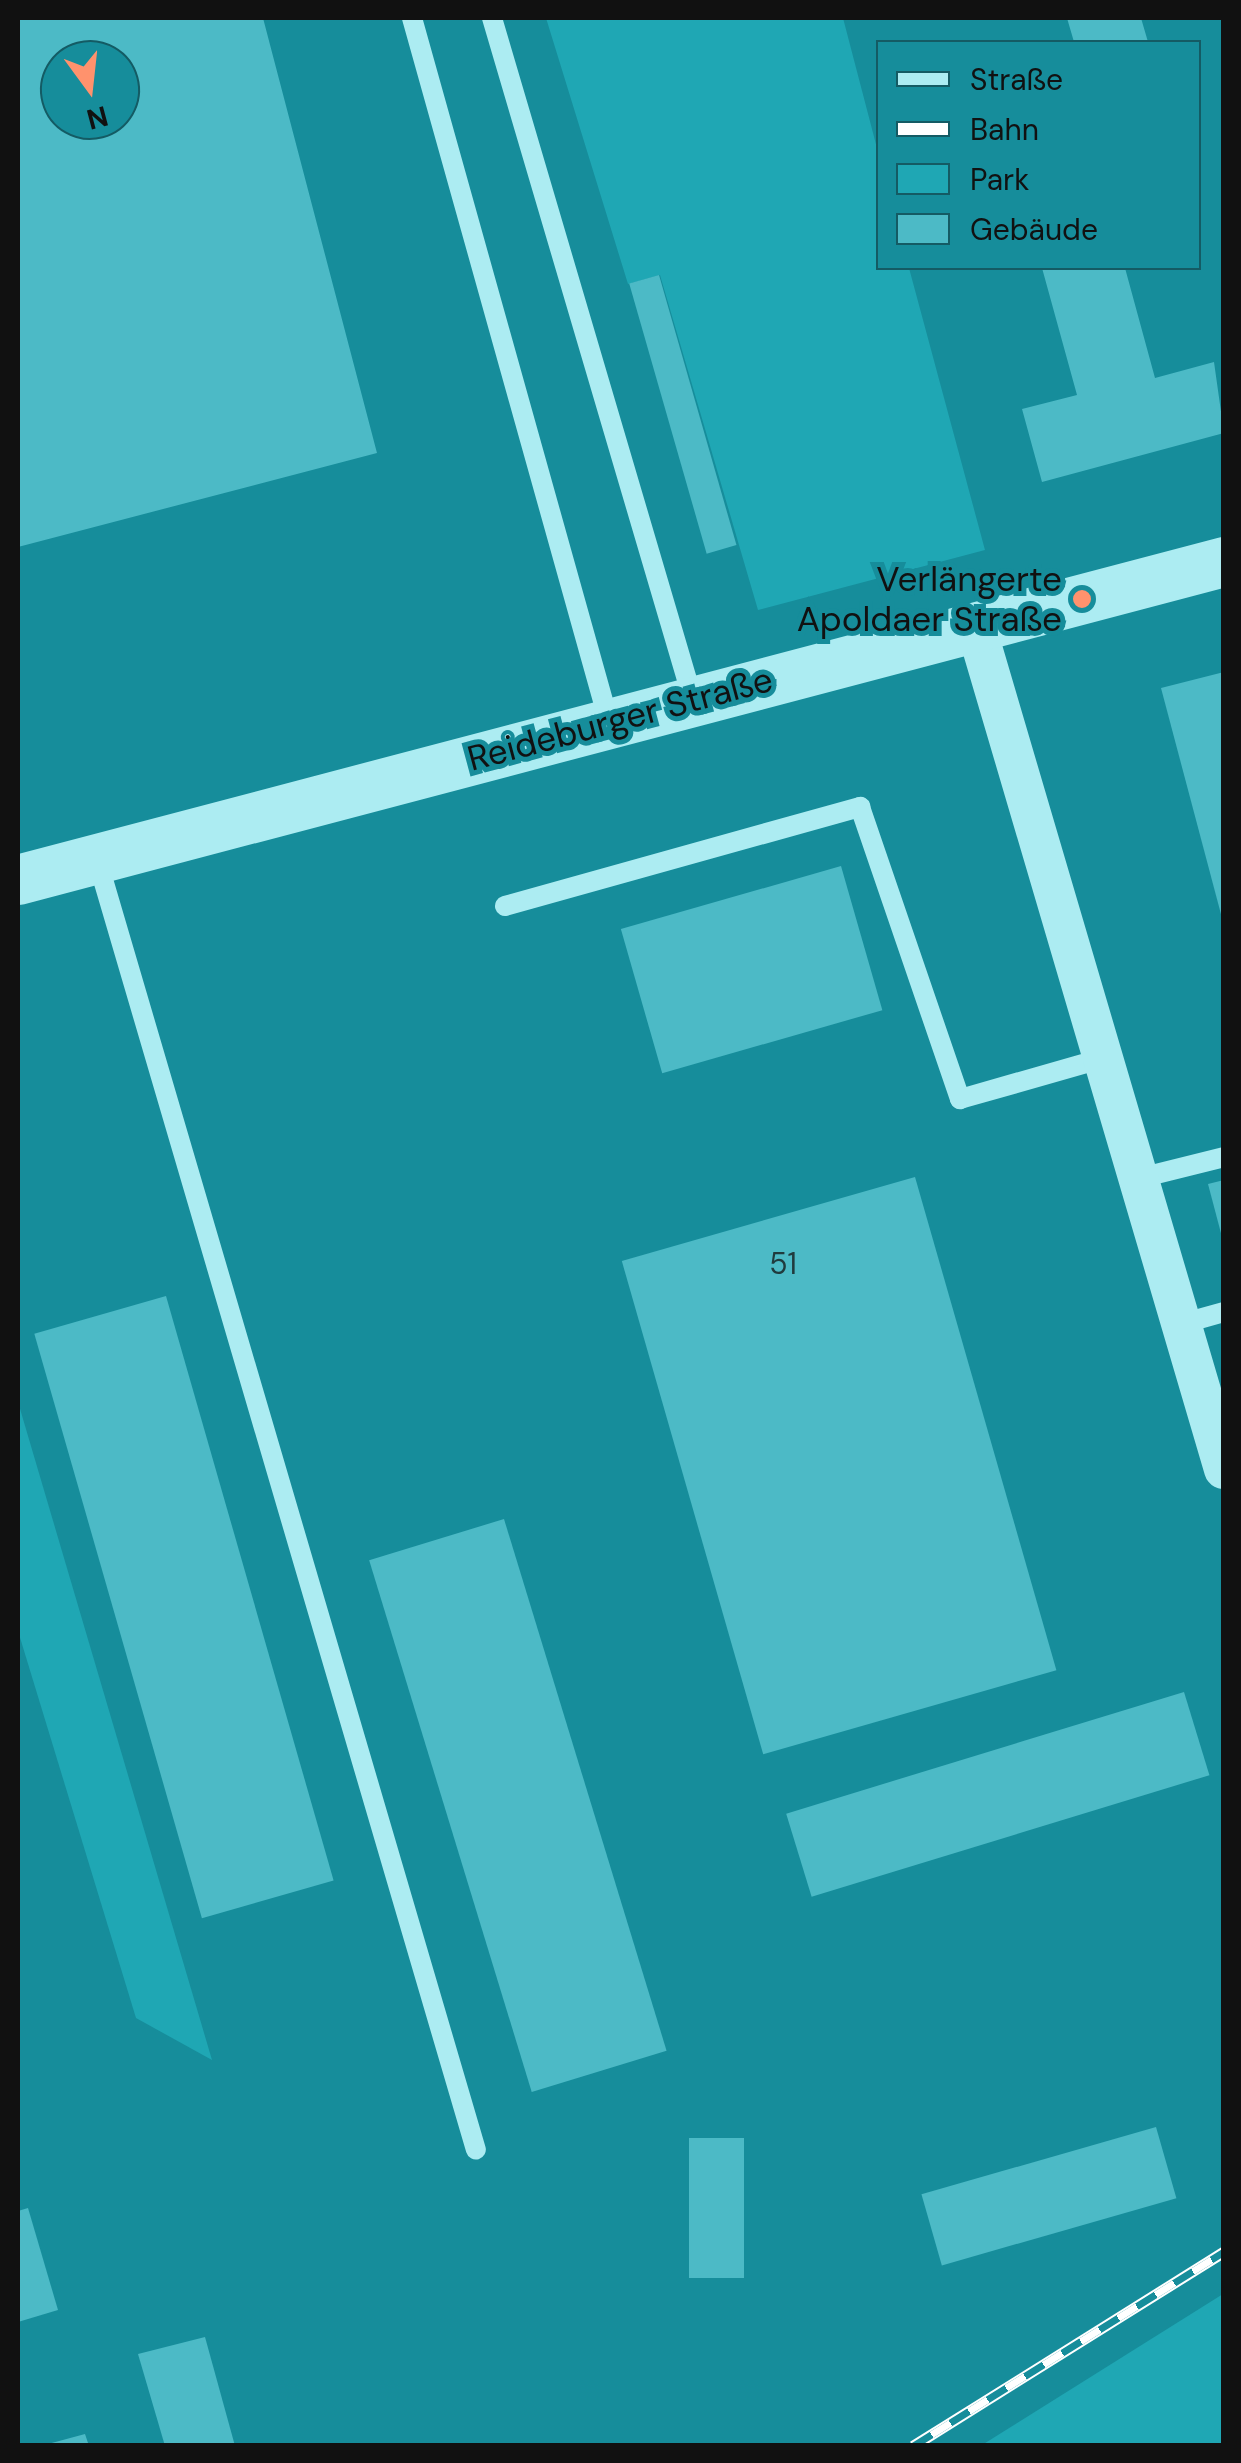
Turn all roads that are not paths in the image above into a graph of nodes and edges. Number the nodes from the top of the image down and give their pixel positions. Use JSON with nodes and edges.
{"nodes":[{"id":1,"x":412,"y":18,"type":"edge"},
{"id":2,"x":492,"y":18,"type":"edge"},
{"id":3,"x":1224,"y":562,"type":"edge"},
{"id":4,"x":976,"y":626,"type":"junction"},
{"id":5,"x":692,"y":700,"type":"junction"},
{"id":6,"x":610,"y":722,"type":"junction"},
{"id":7,"x":97,"y":860,"type":"junction"},
{"id":8,"x":18,"y":880,"type":"edge"},
{"id":9,"x":505,"y":906,"type":"dead end"},
{"id":10,"x":1104,"y":1058,"type":"junction"},
{"id":11,"x":1224,"y":1157,"type":"edge"},
{"id":12,"x":1140,"y":1178,"type":"junction"},
{"id":13,"x":1224,"y":1312,"type":"edge"},
{"id":14,"x":1181,"y":1324,"type":"junction"},
{"id":15,"x":1224,"y":1469,"type":"edge"},
{"id":16,"x":476,"y":2150,"type":"dead end"}],
"edges":[{"from":1,"to":6,"type":"lane"},
{"from":2,"to":5,"type":"lane"},
{"from":3,"to":4,"type":"street","name":"Reideburger Straße"},
{"from":4,"to":5,"type":"street","name":"Reideburger Straße"},
{"from":4,"to":10,"type":"street"},
{"from":5,"to":6,"type":"street","name":"Reideburger Straße"},
{"from":6,"to":7,"type":"street","name":"Reideburger Straße"},
{"from":7,"to":8,"type":"street","name":"Reideburger Straße"},
{"from":7,"to":16,"type":"lane"},
{"from":9,"to":10,"type":"lane"},
{"from":10,"to":12,"type":"street"},
{"from":11,"to":12,"type":"lane"},
{"from":12,"to":14,"type":"street"},
{"from":13,"to":14,"type":"lane"},
{"from":14,"to":15,"type":"street"}]}
